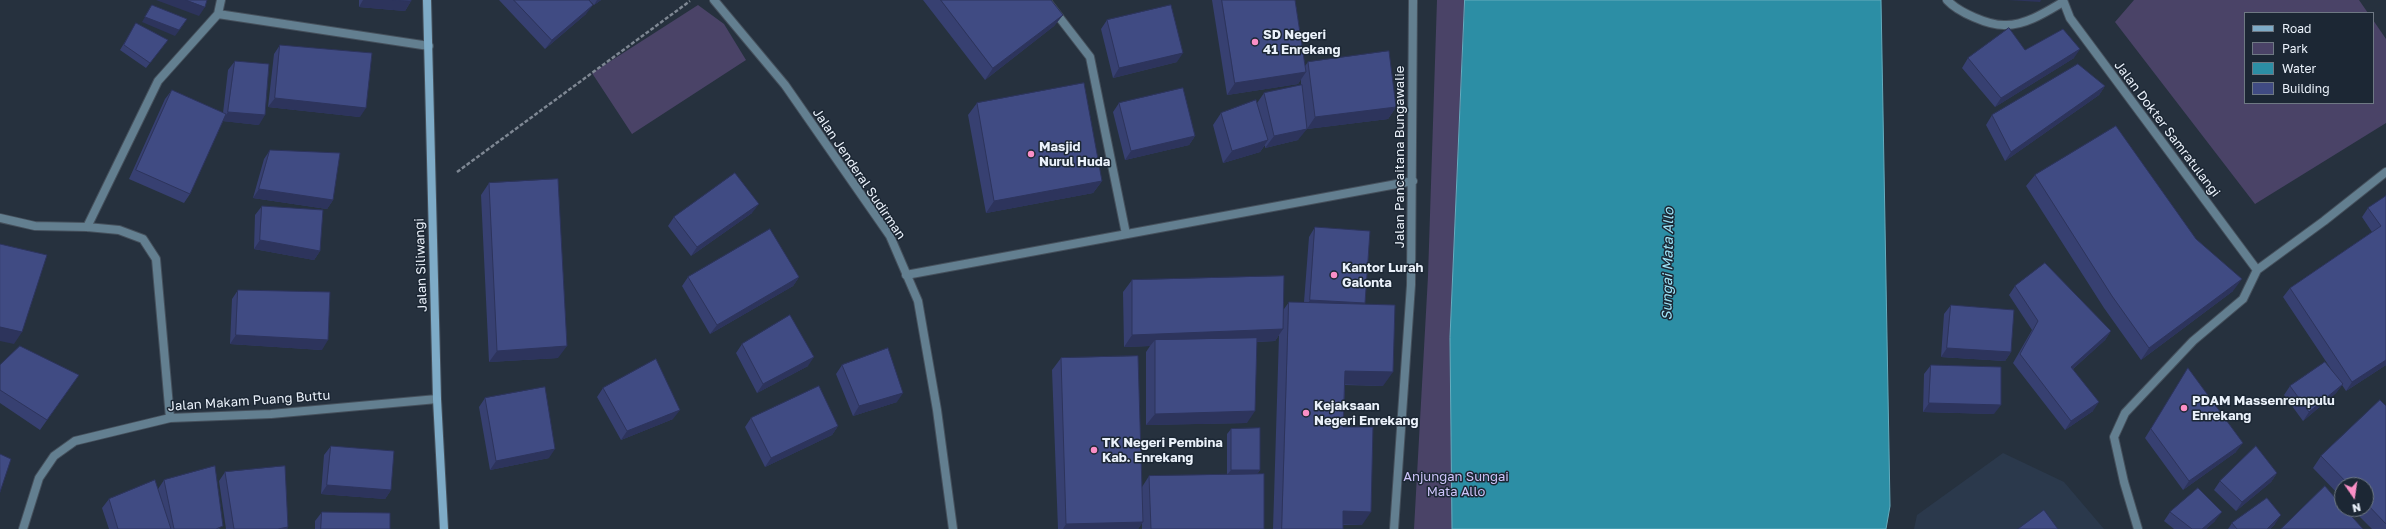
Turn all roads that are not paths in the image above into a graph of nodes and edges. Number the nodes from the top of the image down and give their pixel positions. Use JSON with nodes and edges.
{"nodes":[{"id":1,"x":221,"y":0,"type":"edge"},
{"id":2,"x":427,"y":0,"type":"edge"},
{"id":3,"x":714,"y":0,"type":"edge"},
{"id":4,"x":1046,"y":0,"type":"edge"},
{"id":5,"x":1413,"y":0,"type":"edge"},
{"id":6,"x":1946,"y":0,"type":"edge"},
{"id":7,"x":2063,"y":1,"type":"edge"},
{"id":8,"x":218,"y":14,"type":"junction"},
{"id":9,"x":429,"y":46,"type":"junction"},
{"id":10,"x":2386,"y":172,"type":"edge"},
{"id":11,"x":1412,"y":181,"type":"junction"},
{"id":12,"x":0,"y":218,"type":"edge"},
{"id":13,"x":87,"y":227,"type":"junction"},
{"id":14,"x":1126,"y":234,"type":"junction"},
{"id":15,"x":2257,"y":270,"type":"junction"},
{"id":16,"x":906,"y":275,"type":"junction"},
{"id":17,"x":437,"y":399,"type":"junction"},
{"id":18,"x":170,"y":418,"type":"junction"},
{"id":19,"x":23,"y":529,"type":"edge"},
{"id":20,"x":444,"y":529,"type":"edge"},
{"id":21,"x":953,"y":529,"type":"edge"},
{"id":22,"x":1394,"y":529,"type":"edge"},
{"id":23,"x":2138,"y":529,"type":"edge"}],
"edges":[{"from":1,"to":8,"type":"street"},
{"from":2,"to":9,"type":"main road","name":"Jalan Siliwangi"},
{"from":3,"to":16,"type":"street","name":"Jalan Jenderal Sudirman"},
{"from":4,"to":14,"type":"street"},
{"from":5,"to":11,"type":"street","name":"Jalan Pancaitana Bungawalie"},
{"from":6,"to":7,"type":"street"},
{"from":7,"to":15,"type":"street","name":"Jalan Dokter Samratulangi"},
{"from":8,"to":9,"type":"street"},
{"from":8,"to":13,"type":"street"},
{"from":9,"to":17,"type":"main road","name":"Jalan Siliwangi"},
{"from":10,"to":15,"type":"street"},
{"from":11,"to":14,"type":"street"},
{"from":11,"to":22,"type":"street","name":"Jalan Pancaitana Bungawalie"},
{"from":12,"to":13,"type":"street"},
{"from":13,"to":18,"type":"street"},
{"from":14,"to":16,"type":"street"},
{"from":15,"to":23,"type":"street"},
{"from":16,"to":21,"type":"street","name":"Jalan Jenderal Sudirman"},
{"from":17,"to":18,"type":"street","name":"Jalan Makam Puang Buttu"},
{"from":17,"to":20,"type":"main road","name":"Jalan Siliwangi"},
{"from":18,"to":19,"type":"street","name":"Jalan Makam Puang Buttu"}]}
